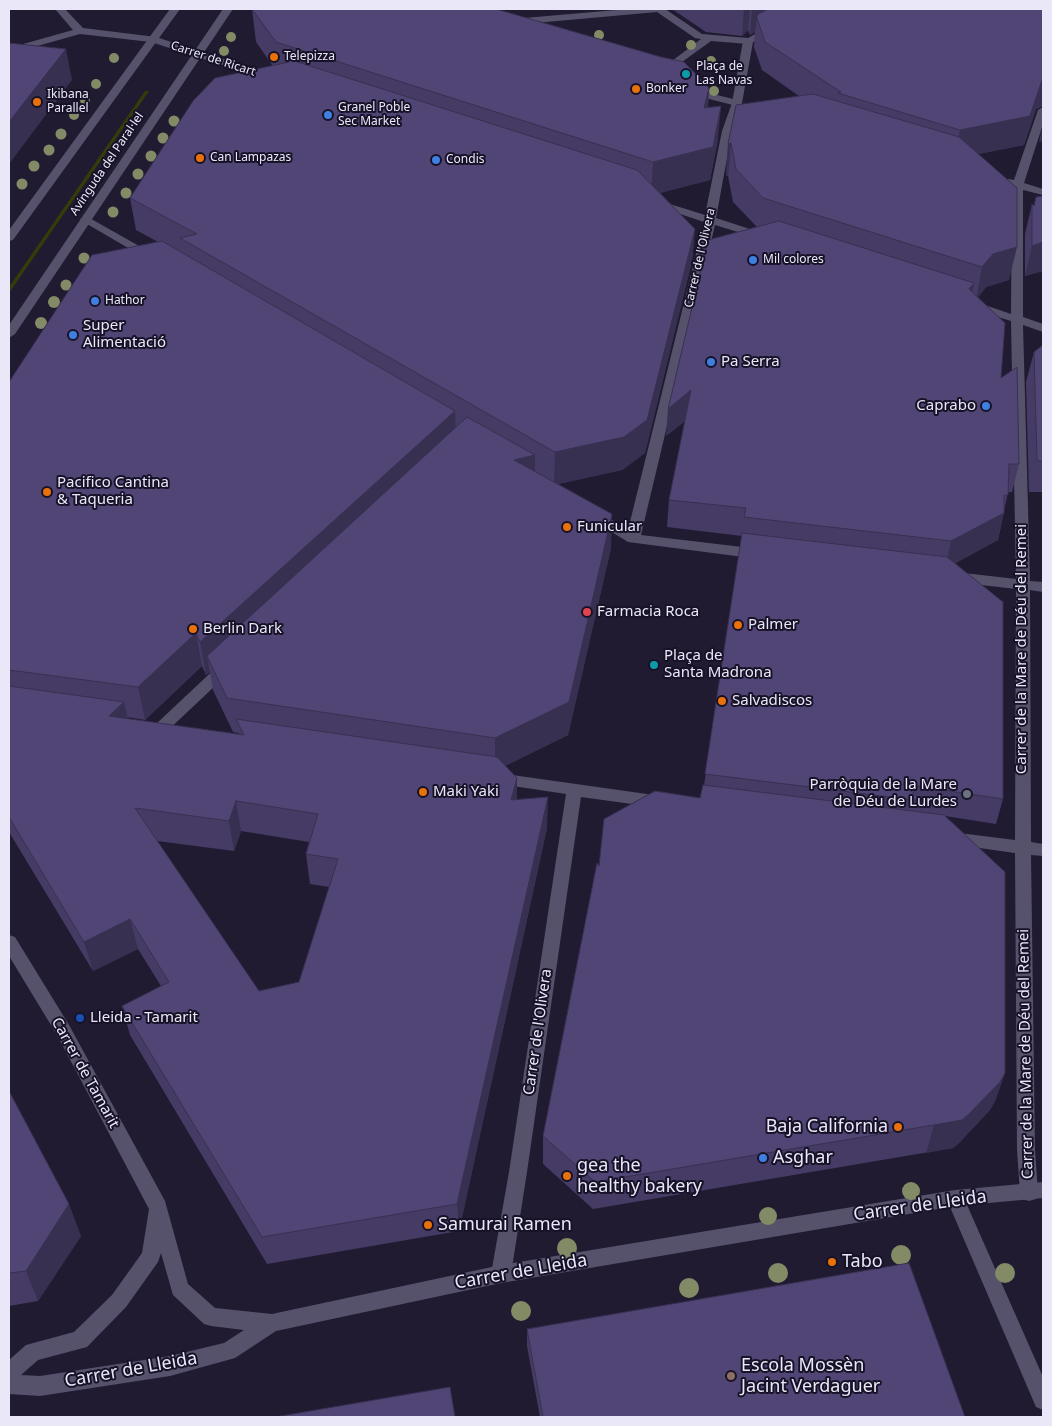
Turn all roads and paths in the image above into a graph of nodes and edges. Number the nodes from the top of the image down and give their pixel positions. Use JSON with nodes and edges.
{"nodes":[{"id":1,"x":60,"y":9,"type":"edge"},
{"id":2,"x":175,"y":9,"type":"edge"},
{"id":3,"x":228,"y":9,"type":"edge"},
{"id":4,"x":658,"y":9,"type":"edge"},
{"id":5,"x":806,"y":9,"type":"edge"},
{"id":6,"x":504,"y":23,"type":"edge"},
{"id":7,"x":80,"y":31,"type":"junction"},
{"id":8,"x":709,"y":38,"type":"junction"},
{"id":9,"x":152,"y":39,"type":"junction"},
{"id":10,"x":748,"y":41,"type":"junction"},
{"id":11,"x":9,"y":51,"type":"edge"},
{"id":12,"x":198,"y":54,"type":"junction"},
{"id":13,"x":659,"y":76,"type":"edge"},
{"id":14,"x":283,"y":82,"type":"edge"},
{"id":15,"x":677,"y":88,"type":"edge"},
{"id":16,"x":740,"y":100,"type":"junction"},
{"id":17,"x":1043,"y":110,"type":"edge"},
{"id":18,"x":997,"y":178,"type":"edge"},
{"id":19,"x":1018,"y":185,"type":"junction"},
{"id":20,"x":1043,"y":192,"type":"edge"},
{"id":21,"x":643,"y":198,"type":"edge"},
{"id":22,"x":86,"y":219,"type":"junction"},
{"id":23,"x":710,"y":220,"type":"junction"},
{"id":24,"x":9,"y":238,"type":"edge"},
{"id":25,"x":776,"y":241,"type":"edge"},
{"id":26,"x":161,"y":262,"type":"edge"},
{"id":27,"x":964,"y":302,"type":"edge"},
{"id":28,"x":1016,"y":319,"type":"junction"},
{"id":29,"x":1043,"y":328,"type":"edge"},
{"id":30,"x":9,"y":334,"type":"edge"},
{"id":31,"x":581,"y":507,"type":"edge"},
{"id":32,"x":633,"y":539,"type":"junction"},
{"id":33,"x":777,"y":556,"type":"edge"},
{"id":34,"x":940,"y":575,"type":"edge"},
{"id":35,"x":1023,"y":585,"type":"junction"},
{"id":36,"x":1043,"y":587,"type":"edge"},
{"id":37,"x":238,"y":656,"type":"edge"},
{"id":38,"x":141,"y":726,"type":"edge"},
{"id":39,"x":160,"y":729,"type":"junction"},
{"id":40,"x":180,"y":732,"type":"edge"},
{"id":41,"x":479,"y":776,"type":"edge"},
{"id":42,"x":574,"y":791,"type":"junction"},
{"id":43,"x":676,"y":804,"type":"edge"},
{"id":44,"x":936,"y":836,"type":"edge"},
{"id":45,"x":1023,"y":847,"type":"junction"},
{"id":46,"x":1043,"y":850,"type":"edge"},
{"id":47,"x":9,"y":942,"type":"edge"},
{"id":48,"x":1036,"y":1191,"type":"edge"},
{"id":49,"x":955,"y":1198,"type":"junction"},
{"id":50,"x":158,"y":1207,"type":"junction"},
{"id":51,"x":501,"y":1274,"type":"junction"},
{"id":52,"x":272,"y":1323,"type":"junction"},
{"id":53,"x":9,"y":1372,"type":"edge"},
{"id":54,"x":9,"y":1384,"type":"edge"},
{"id":55,"x":1043,"y":1400,"type":"edge"}],
"edges":[{"from":1,"to":7,"type":"street"},
{"from":2,"to":9,"type":"street"},
{"from":3,"to":12,"type":"street","name":"Avinguda del Paral·lel"},
{"from":4,"to":6,"type":"street"},
{"from":4,"to":8,"type":"street"},
{"from":5,"to":10,"type":"street"},
{"from":7,"to":9,"type":"street","name":"Carrer de Ricart"},
{"from":7,"to":11,"type":"street"},
{"from":8,"to":10,"type":"street"},
{"from":8,"to":13,"type":"street"},
{"from":9,"to":12,"type":"street","name":"Carrer de Ricart"},
{"from":9,"to":24,"type":"street"},
{"from":10,"to":16,"type":"street","name":"Carrer de l'Olivera"},
{"from":12,"to":14,"type":"street","name":"Carrer de Ricart"},
{"from":12,"to":22,"type":"street","name":"Avinguda del Paral·lel"},
{"from":15,"to":16,"type":"street"},
{"from":16,"to":23,"type":"street","name":"Carrer de l'Olivera"},
{"from":17,"to":19,"type":"street","name":"Carrer de la Mare de Déu del Remei"},
{"from":18,"to":19,"type":"street"},
{"from":19,"to":20,"type":"street"},
{"from":19,"to":28,"type":"street","name":"Carrer de la Mare de Déu del Remei"},
{"from":21,"to":23,"type":"street"},
{"from":22,"to":26,"type":"street"},
{"from":22,"to":30,"type":"street","name":"Avinguda del Paral·lel"},
{"from":23,"to":25,"type":"street"},
{"from":23,"to":32,"type":"street","name":"Carrer de l'Olivera"},
{"from":27,"to":28,"type":"street"},
{"from":28,"to":29,"type":"street"},
{"from":28,"to":35,"type":"street","name":"Carrer de la Mare de Déu del Remei"},
{"from":31,"to":32,"type":"street"},
{"from":32,"to":33,"type":"street"},
{"from":34,"to":35,"type":"street"},
{"from":35,"to":36,"type":"street"},
{"from":35,"to":45,"type":"street","name":"Carrer de la Mare de Déu del Remei"},
{"from":37,"to":39,"type":"street"},
{"from":38,"to":39,"type":"street"},
{"from":39,"to":40,"type":"street"},
{"from":41,"to":42,"type":"street"},
{"from":42,"to":43,"type":"street"},
{"from":42,"to":51,"type":"street","name":"Carrer de l'Olivera"},
{"from":44,"to":45,"type":"street"},
{"from":45,"to":46,"type":"street"},
{"from":45,"to":48,"type":"street","name":"Carrer de la Mare de Déu del Remei"},
{"from":47,"to":50,"type":"street","name":"Carrer de Tamarit"},
{"from":48,"to":49,"type":"street","name":"Carrer de Lleida"},
{"from":49,"to":51,"type":"street","name":"Carrer de Lleida"},
{"from":49,"to":55,"type":"street"},
{"from":50,"to":52,"type":"street","name":"Carrer de Tamarit"},
{"from":50,"to":53,"type":"street"},
{"from":51,"to":52,"type":"street","name":"Carrer de Lleida"},
{"from":52,"to":54,"type":"street","name":"Carrer de Lleida"}]}
